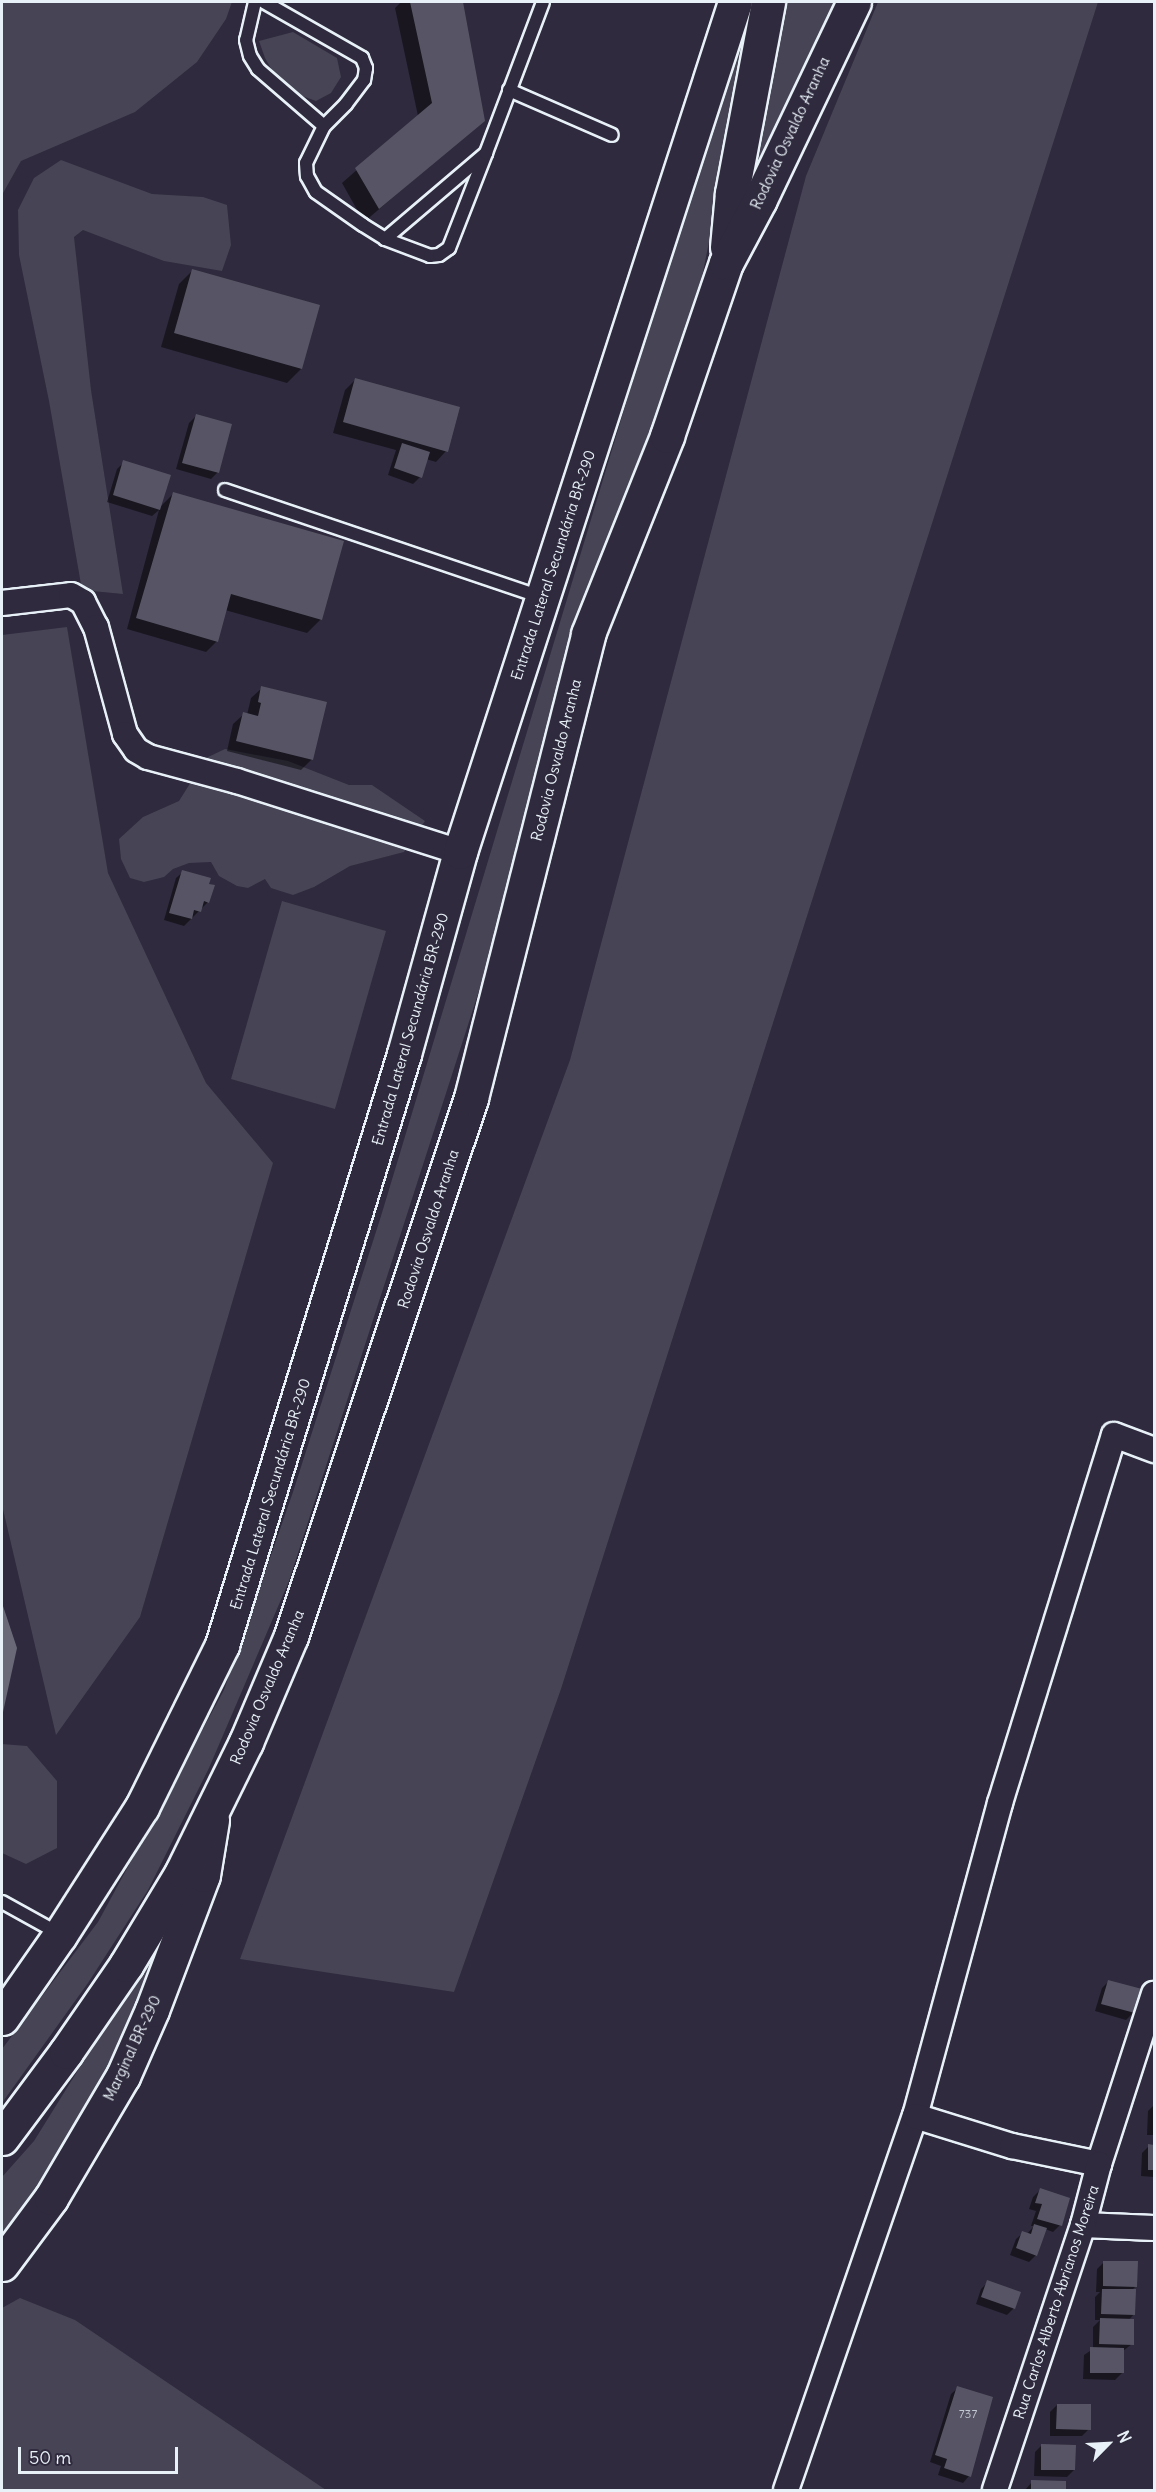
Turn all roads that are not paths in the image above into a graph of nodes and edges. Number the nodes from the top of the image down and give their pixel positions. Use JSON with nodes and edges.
{"nodes":[{"id":1,"x":255,"y":2,"type":"edge"},
{"id":2,"x":264,"y":2,"type":"edge"},
{"id":3,"x":543,"y":2,"type":"edge"},
{"id":4,"x":735,"y":2,"type":"edge"},
{"id":5,"x":768,"y":2,"type":"edge"},
{"id":6,"x":854,"y":2,"type":"edge"},
{"id":7,"x":509,"y":90,"type":"junction"},
{"id":8,"x":324,"y":126,"type":"junction"},
{"id":9,"x":612,"y":135,"type":"dead end"},
{"id":10,"x":486,"y":153,"type":"junction"},
{"id":11,"x":385,"y":239,"type":"junction"},
{"id":12,"x":726,"y":263,"type":"junction"},
{"id":13,"x":225,"y":490,"type":"dead end"},
{"id":14,"x":543,"y":597,"type":"junction"},
{"id":15,"x":2,"y":603,"type":"edge"},
{"id":16,"x":460,"y":852,"type":"junction"},
{"id":17,"x":1155,"y":1450,"type":"edge"},
{"id":18,"x":213,"y":1810,"type":"junction"},
{"id":19,"x":2,"y":1902,"type":"edge"},
{"id":20,"x":60,"y":1935,"type":"junction"},
{"id":21,"x":1155,"y":1994,"type":"edge"},
{"id":22,"x":2,"y":2018,"type":"edge"},
{"id":23,"x":915,"y":2116,"type":"junction"},
{"id":24,"x":2,"y":2138,"type":"edge"},
{"id":25,"x":1099,"y":2164,"type":"junction"},
{"id":26,"x":1083,"y":2225,"type":"junction"},
{"id":27,"x":1155,"y":2229,"type":"edge"},
{"id":28,"x":2,"y":2264,"type":"edge"},
{"id":29,"x":786,"y":2490,"type":"edge"},
{"id":30,"x":994,"y":2490,"type":"edge"}],
"edges":[{"from":1,"to":8,"type":"lane"},
{"from":2,"to":8,"type":"lane"},
{"from":3,"to":7,"type":"lane"},
{"from":4,"to":14,"type":"main road","name":"Entrada Lateral Secundária BR-290"},
{"from":5,"to":12,"type":"main road","name":"Rodovia Osvaldo Aranha"},
{"from":6,"to":12,"type":"main road","name":"Rodovia Osvaldo Aranha"},
{"from":7,"to":9,"type":"lane"},
{"from":7,"to":10,"type":"lane"},
{"from":8,"to":11,"type":"lane"},
{"from":10,"to":11,"type":"lane"},
{"from":10,"to":11,"type":"lane"},
{"from":12,"to":18,"type":"main road","name":"Rodovia Osvaldo Aranha"},
{"from":13,"to":14,"type":"lane"},
{"from":14,"to":16,"type":"main road","name":"Entrada Lateral Secundária BR-290"},
{"from":15,"to":16,"type":"street"},
{"from":16,"to":20,"type":"main road","name":"Entrada Lateral Secundária BR-290"},
{"from":17,"to":23,"type":"street"},
{"from":18,"to":24,"type":"main road","name":"Rodovia Osvaldo Aranha"},
{"from":18,"to":28,"type":"main road","name":"Marginal BR-290"},
{"from":19,"to":20,"type":"lane"},
{"from":20,"to":22,"type":"main road","name":"Entrada Lateral Secundária BR-290"},
{"from":21,"to":25,"type":"street"},
{"from":23,"to":25,"type":"street","name":"Rua Carlos Alberto Abrianos Moreira"},
{"from":23,"to":29,"type":"street"},
{"from":25,"to":26,"type":"street","name":"Rua Carlos Alberto Abrianos Moreira"},
{"from":26,"to":27,"type":"street"},
{"from":26,"to":30,"type":"street","name":"Rua Carlos Alberto Abrianos Moreira"}]}
